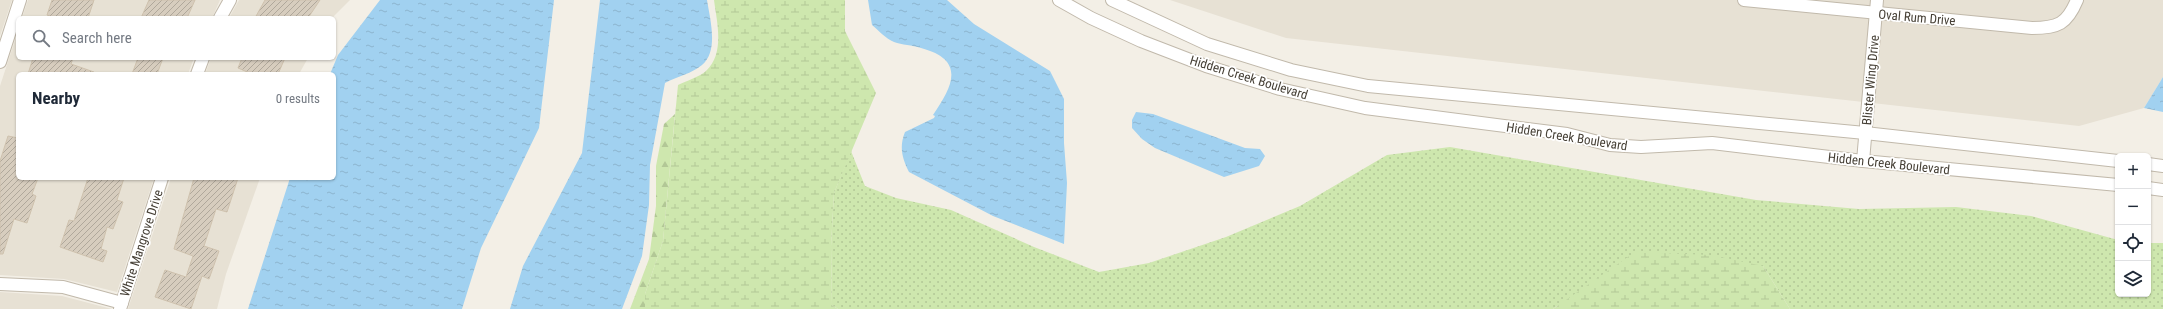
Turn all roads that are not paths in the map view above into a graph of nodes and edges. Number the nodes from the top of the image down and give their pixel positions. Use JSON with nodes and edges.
{"nodes":[{"id":1,"x":20,"y":0,"type":"edge"},
{"id":2,"x":230,"y":0,"type":"edge"},
{"id":3,"x":1059,"y":0,"type":"edge"},
{"id":4,"x":1112,"y":0,"type":"edge"},
{"id":5,"x":1744,"y":0,"type":"edge"},
{"id":6,"x":1877,"y":0,"type":"edge"},
{"id":7,"x":2077,"y":0,"type":"edge"},
{"id":8,"x":1876,"y":13,"type":"junction"},
{"id":9,"x":221,"y":16,"type":"edge"},
{"id":10,"x":201,"y":60,"type":"edge"},
{"id":11,"x":0,"y":62,"type":"edge"},
{"id":12,"x":198,"y":72,"type":"edge"},
{"id":13,"x":1865,"y":133,"type":"junction"},
{"id":14,"x":1863,"y":161,"type":"junction"},
{"id":15,"x":2115,"y":161,"type":"edge"},
{"id":16,"x":2151,"y":164,"type":"edge"},
{"id":17,"x":2163,"y":166,"type":"edge"},
{"id":18,"x":161,"y":180,"type":"edge"},
{"id":19,"x":2115,"y":185,"type":"edge"},
{"id":20,"x":2151,"y":188,"type":"edge"},
{"id":21,"x":2163,"y":190,"type":"edge"},
{"id":22,"x":0,"y":284,"type":"edge"},
{"id":23,"x":121,"y":306,"type":"edge"}],
"edges":[{"from":1,"to":11,"type":"street"},
{"from":2,"to":9,"type":"street"},
{"from":3,"to":14,"type":"street","name":"Hidden Creek Boulevard"},
{"from":4,"to":13,"type":"street","name":"Hidden Creek Boulevard"},
{"from":5,"to":8,"type":"street","name":"Oval Rum Drive"},
{"from":6,"to":8,"type":"street","name":"Blister Wing Drive"},
{"from":7,"to":8,"type":"street","name":"Oval Rum Drive"},
{"from":8,"to":13,"type":"street","name":"Blister Wing Drive"},
{"from":10,"to":12,"type":"street"},
{"from":13,"to":14,"type":"street","name":"Blister Wing Drive"},
{"from":13,"to":15,"type":"street","name":"Hidden Creek Boulevard"},
{"from":14,"to":19,"type":"street","name":"Hidden Creek Boulevard"},
{"from":16,"to":17,"type":"street"},
{"from":18,"to":23,"type":"street","name":"White Mangrove Drive"},
{"from":20,"to":21,"type":"street"},
{"from":22,"to":23,"type":"street"}]}
